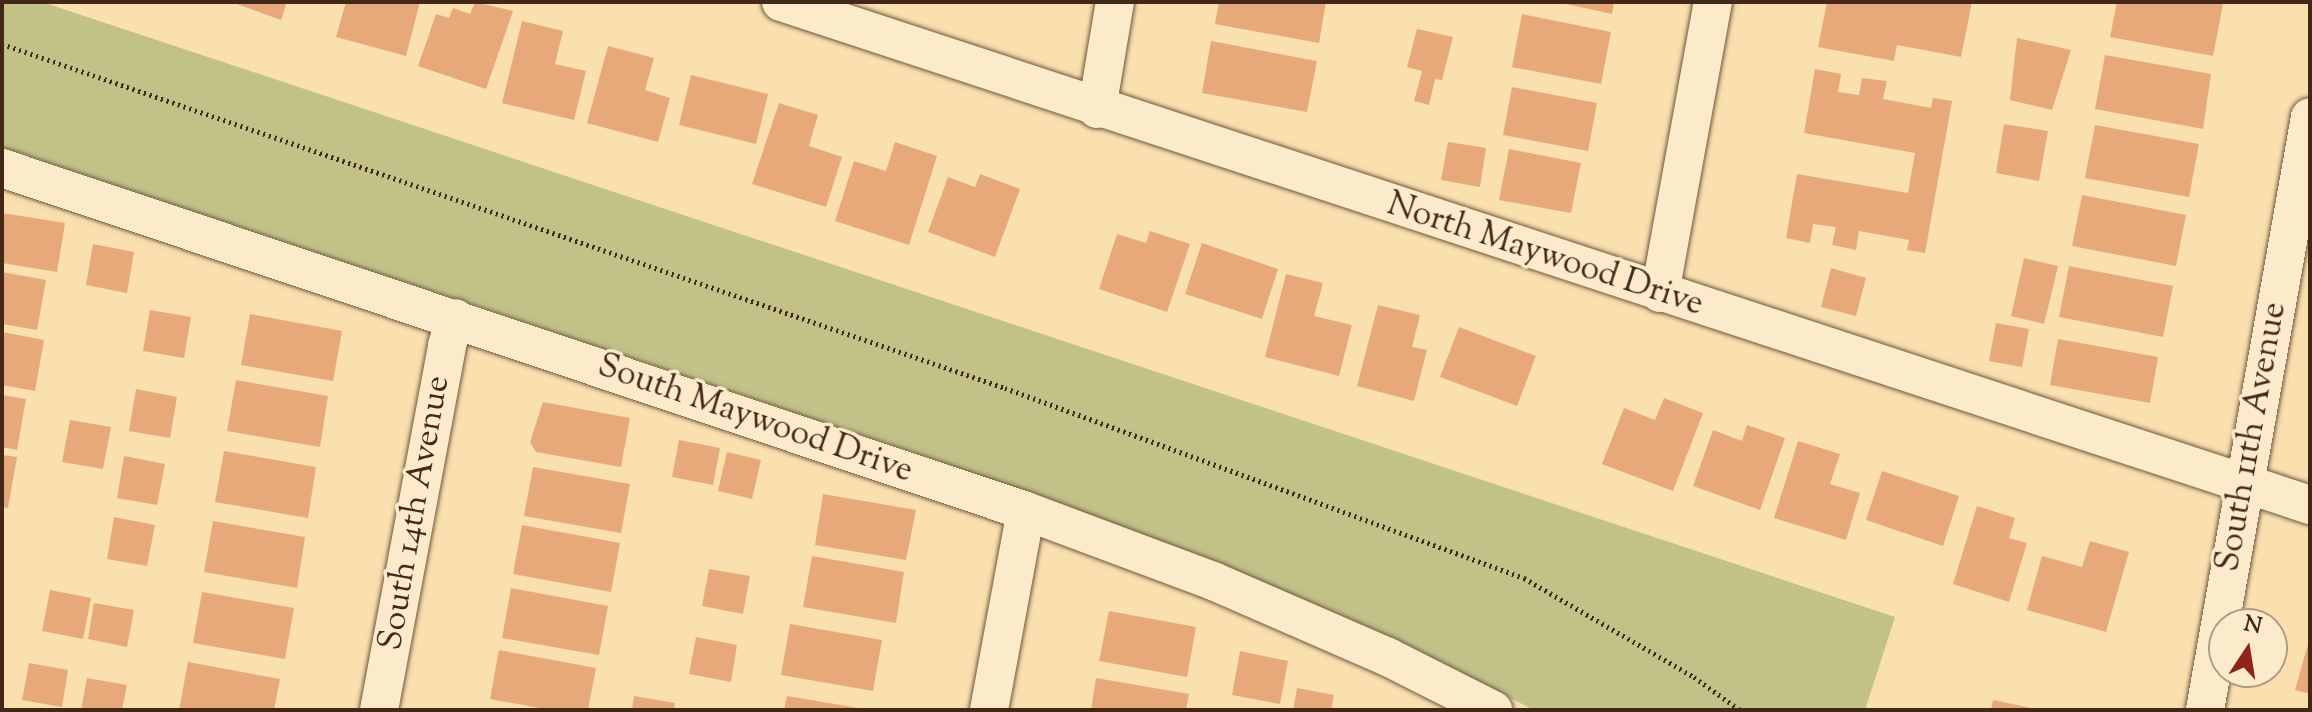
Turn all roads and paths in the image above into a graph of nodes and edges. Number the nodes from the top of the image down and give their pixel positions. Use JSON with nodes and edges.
{"nodes":[{"id":1,"x":781,"y":2,"type":"edge"},
{"id":2,"x":1115,"y":2,"type":"edge"},
{"id":3,"x":1713,"y":2,"type":"edge"},
{"id":4,"x":2,"y":44,"type":"edge"},
{"id":5,"x":1097,"y":109,"type":"junction"},
{"id":6,"x":2310,"y":117,"type":"edge"},
{"id":7,"x":2,"y":168,"type":"edge"},
{"id":8,"x":1660,"y":293,"type":"junction"},
{"id":9,"x":456,"y":318,"type":"junction"},
{"id":10,"x":2242,"y":482,"type":"junction"},
{"id":11,"x":2310,"y":505,"type":"edge"},
{"id":12,"x":1026,"y":511,"type":"junction"},
{"id":13,"x":379,"y":710,"type":"edge"},
{"id":14,"x":989,"y":710,"type":"edge"},
{"id":15,"x":1493,"y":710,"type":"edge"},
{"id":16,"x":1740,"y":710,"type":"edge"},
{"id":17,"x":2205,"y":710,"type":"edge"}],
"edges":[{"from":1,"to":5,"type":"street","name":"North Maywood Drive"},
{"from":2,"to":5,"type":"street"},
{"from":3,"to":8,"type":"street"},
{"from":4,"to":16,"type":"path"},
{"from":5,"to":8,"type":"street","name":"North Maywood Drive"},
{"from":6,"to":10,"type":"street","name":"South 11th Avenue"},
{"from":7,"to":9,"type":"street","name":"South Maywood Drive"},
{"from":8,"to":10,"type":"street","name":"North Maywood Drive"},
{"from":9,"to":12,"type":"street","name":"South Maywood Drive"},
{"from":9,"to":13,"type":"street","name":"South 14th Avenue"},
{"from":10,"to":11,"type":"street","name":"North Maywood Drive"},
{"from":10,"to":17,"type":"street","name":"South 11th Avenue"},
{"from":12,"to":14,"type":"street"},
{"from":12,"to":15,"type":"street","name":"South Maywood Drive"}]}
